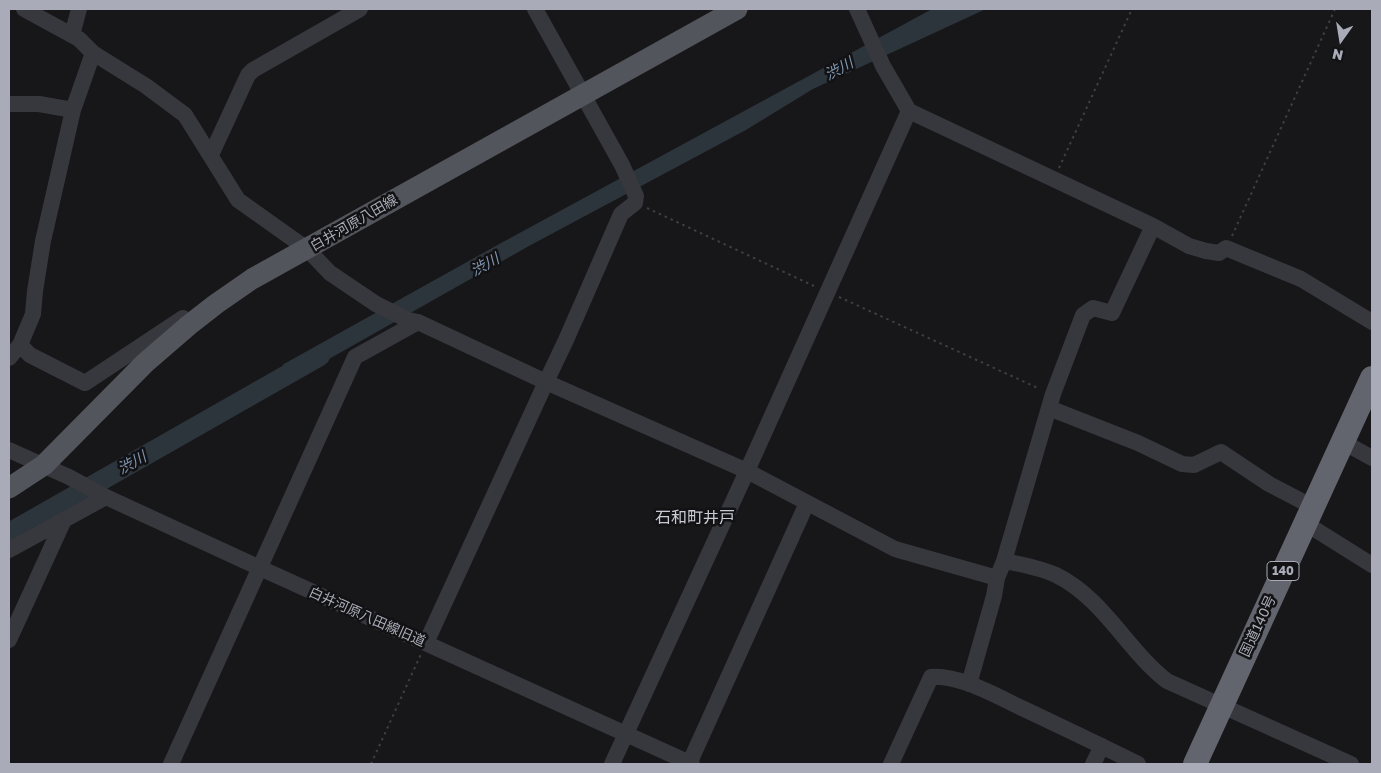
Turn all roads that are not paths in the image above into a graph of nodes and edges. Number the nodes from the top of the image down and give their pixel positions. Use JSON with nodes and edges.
{"nodes":[{"id":1,"x":24,"y":9,"type":"edge"},
{"id":2,"x":79,"y":9,"type":"edge"},
{"id":3,"x":360,"y":9,"type":"edge"},
{"id":4,"x":535,"y":9,"type":"edge"},
{"id":5,"x":736,"y":9,"type":"edge"},
{"id":6,"x":857,"y":9,"type":"edge"},
{"id":7,"x":72,"y":35,"type":"junction"},
{"id":8,"x":93,"y":53,"type":"junction"},
{"id":9,"x":582,"y":95,"type":"junction"},
{"id":10,"x":9,"y":104,"type":"edge"},
{"id":11,"x":73,"y":110,"type":"junction"},
{"id":12,"x":909,"y":111,"type":"junction"},
{"id":13,"x":210,"y":155,"type":"junction"},
{"id":14,"x":1153,"y":226,"type":"junction"},
{"id":15,"x":307,"y":250,"type":"junction"},
{"id":16,"x":413,"y":321,"type":"junction"},
{"id":17,"x":1372,"y":322,"type":"edge"},
{"id":18,"x":189,"y":325,"type":"junction"},
{"id":19,"x":20,"y":345,"type":"junction"},
{"id":20,"x":9,"y":358,"type":"edge"},
{"id":21,"x":1372,"y":378,"type":"edge"},
{"id":22,"x":546,"y":382,"type":"junction"},
{"id":23,"x":1051,"y":401,"type":"junction"},
{"id":24,"x":1343,"y":442,"type":"junction"},
{"id":25,"x":9,"y":450,"type":"edge"},
{"id":26,"x":1372,"y":458,"type":"edge"},
{"id":27,"x":44,"y":465,"type":"junction"},
{"id":28,"x":747,"y":471,"type":"junction"},
{"id":29,"x":9,"y":488,"type":"edge"},
{"id":30,"x":103,"y":495,"type":"junction"},
{"id":31,"x":807,"y":503,"type":"junction"},
{"id":32,"x":1309,"y":515,"type":"junction"},
{"id":33,"x":64,"y":520,"type":"junction"},
{"id":34,"x":9,"y":550,"type":"edge"},
{"id":35,"x":1004,"y":561,"type":"junction"},
{"id":36,"x":1372,"y":565,"type":"edge"},
{"id":37,"x":260,"y":568,"type":"junction"},
{"id":38,"x":997,"y":578,"type":"junction"},
{"id":39,"x":9,"y":640,"type":"edge"},
{"id":40,"x":426,"y":643,"type":"junction"},
{"id":41,"x":969,"y":684,"type":"junction"},
{"id":42,"x":1222,"y":706,"type":"junction"},
{"id":43,"x":626,"y":734,"type":"junction"},
{"id":44,"x":1102,"y":746,"type":"junction"},
{"id":45,"x":171,"y":764,"type":"edge"},
{"id":46,"x":612,"y":764,"type":"edge"},
{"id":47,"x":690,"y":764,"type":"edge"},
{"id":48,"x":891,"y":764,"type":"edge"},
{"id":49,"x":1093,"y":764,"type":"edge"},
{"id":50,"x":1138,"y":764,"type":"edge"},
{"id":51,"x":1195,"y":764,"type":"edge"},
{"id":52,"x":1351,"y":764,"type":"edge"}],
"edges":[{"from":1,"to":7,"type":"street"},
{"from":2,"to":7,"type":"street"},
{"from":3,"to":13,"type":"street"},
{"from":4,"to":9,"type":"street"},
{"from":5,"to":9,"type":"main road","name":"白井河原八田線"},
{"from":6,"to":12,"type":"street"},
{"from":7,"to":8,"type":"street"},
{"from":8,"to":11,"type":"street"},
{"from":8,"to":13,"type":"street"},
{"from":9,"to":15,"type":"main road","name":"白井河原八田線"},
{"from":9,"to":22,"type":"street"},
{"from":10,"to":11,"type":"street"},
{"from":11,"to":19,"type":"street"},
{"from":12,"to":14,"type":"street"},
{"from":12,"to":28,"type":"street"},
{"from":13,"to":15,"type":"street"},
{"from":14,"to":17,"type":"street"},
{"from":14,"to":23,"type":"street"},
{"from":15,"to":16,"type":"street"},
{"from":15,"to":18,"type":"main road","name":"白井河原八田線"},
{"from":16,"to":22,"type":"street"},
{"from":16,"to":37,"type":"street"},
{"from":18,"to":19,"type":"street"},
{"from":18,"to":27,"type":"main road","name":"白井河原八田線"},
{"from":19,"to":20,"type":"street"},
{"from":21,"to":24,"type":"highway","name":"国道140号","number":"140"},
{"from":22,"to":28,"type":"street"},
{"from":22,"to":40,"type":"street"},
{"from":23,"to":32,"type":"street"},
{"from":23,"to":35,"type":"street"},
{"from":24,"to":26,"type":"street"},
{"from":24,"to":32,"type":"highway","name":"国道140号","number":"140"},
{"from":25,"to":27,"type":"street","name":"白井河原八田線旧道"},
{"from":27,"to":29,"type":"main road","name":"白井河原八田線"},
{"from":27,"to":30,"type":"street","name":"白井河原八田線旧道"},
{"from":28,"to":31,"type":"street"},
{"from":28,"to":43,"type":"street"},
{"from":30,"to":33,"type":"street"},
{"from":30,"to":37,"type":"street","name":"白井河原八田線旧道"},
{"from":31,"to":38,"type":"street"},
{"from":31,"to":47,"type":"street"},
{"from":32,"to":36,"type":"street"},
{"from":32,"to":42,"type":"highway","name":"国道140号","number":"140"},
{"from":33,"to":34,"type":"street"},
{"from":33,"to":39,"type":"street"},
{"from":35,"to":38,"type":"street"},
{"from":35,"to":42,"type":"street"},
{"from":37,"to":40,"type":"street","name":"白井河原八田線旧道"},
{"from":37,"to":45,"type":"street"},
{"from":38,"to":41,"type":"street"},
{"from":40,"to":43,"type":"street","name":"白井河原八田線旧道"},
{"from":41,"to":44,"type":"street"},
{"from":41,"to":48,"type":"street"},
{"from":42,"to":51,"type":"highway","name":"国道140号","number":"140"},
{"from":42,"to":52,"type":"street"},
{"from":43,"to":46,"type":"street"},
{"from":43,"to":47,"type":"street","name":"白井河原八田線旧道"},
{"from":44,"to":49,"type":"street"},
{"from":44,"to":50,"type":"street"}]}
